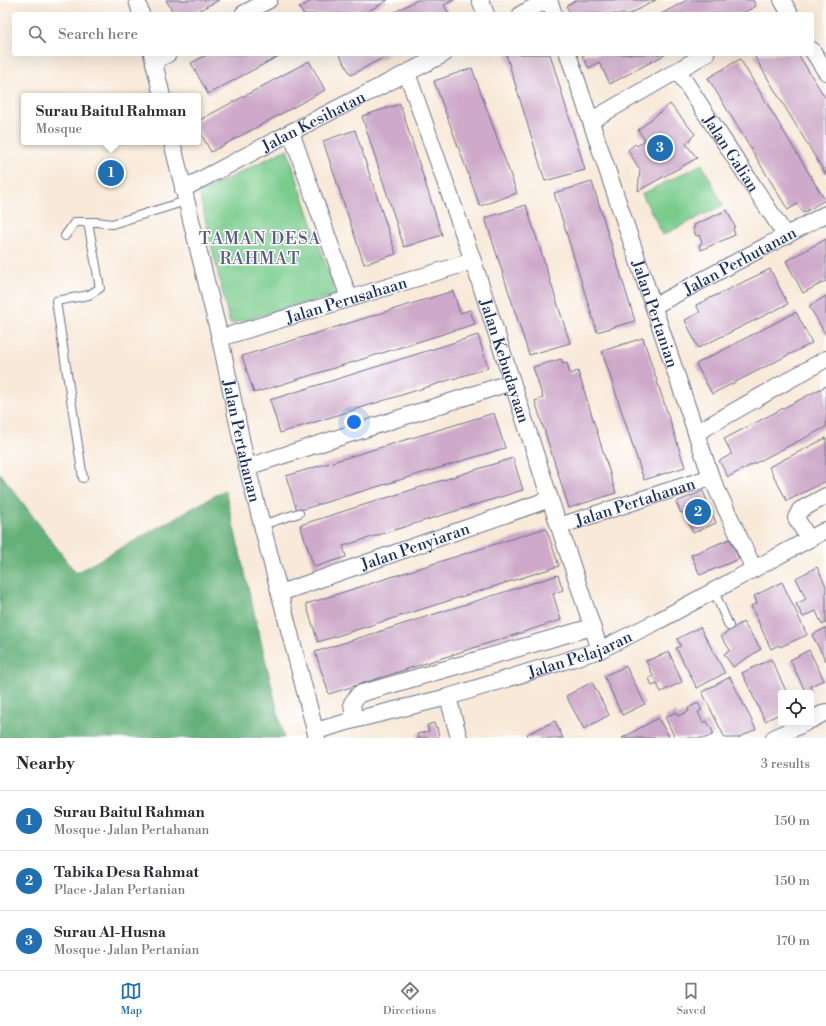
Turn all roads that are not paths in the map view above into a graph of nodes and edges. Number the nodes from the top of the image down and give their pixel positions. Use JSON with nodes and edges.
{"nodes":[{"id":1,"x":137,"y":0,"type":"edge"},
{"id":2,"x":269,"y":0,"type":"edge"},
{"id":3,"x":480,"y":0,"type":"edge"},
{"id":4,"x":549,"y":0,"type":"edge"},
{"id":5,"x":140,"y":12,"type":"edge"},
{"id":6,"x":247,"y":12,"type":"edge"},
{"id":7,"x":485,"y":12,"type":"edge"},
{"id":8,"x":525,"y":12,"type":"edge"},
{"id":9,"x":553,"y":12,"type":"edge"},
{"id":10,"x":814,"y":53,"type":"edge"},
{"id":11,"x":158,"y":56,"type":"edge"},
{"id":12,"x":440,"y":56,"type":"edge"},
{"id":13,"x":569,"y":56,"type":"edge"},
{"id":14,"x":703,"y":56,"type":"edge"},
{"id":15,"x":678,"y":71,"type":"junction"},
{"id":16,"x":826,"y":72,"type":"edge"},
{"id":17,"x":407,"y":73,"type":"junction"},
{"id":18,"x":162,"y":93,"type":"edge"},
{"id":19,"x":592,"y":120,"type":"junction"},
{"id":20,"x":292,"y":132,"type":"junction"},
{"id":21,"x":173,"y":145,"type":"edge"},
{"id":22,"x":185,"y":195,"type":"junction"},
{"id":23,"x":826,"y":214,"type":"edge"},
{"id":24,"x":88,"y":222,"type":"junction"},
{"id":25,"x":65,"y":236,"type":"dead end"},
{"id":26,"x":786,"y":236,"type":"junction"},
{"id":27,"x":473,"y":261,"type":"junction"},
{"id":28,"x":349,"y":298,"type":"junction"},
{"id":29,"x":654,"y":306,"type":"junction"},
{"id":30,"x":220,"y":338,"type":"junction"},
{"id":31,"x":826,"y":359,"type":"edge"},
{"id":32,"x":512,"y":382,"type":"junction"},
{"id":33,"x":696,"y":433,"type":"junction"},
{"id":34,"x":247,"y":467,"type":"junction"},
{"id":35,"x":711,"y":477,"type":"junction"},
{"id":36,"x":83,"y":478,"type":"dead end"},
{"id":37,"x":826,"y":496,"type":"edge"},
{"id":38,"x":550,"y":499,"type":"junction"},
{"id":39,"x":299,"y":514,"type":"dead end"},
{"id":40,"x":262,"y":525,"type":"junction"},
{"id":41,"x":559,"y":526,"type":"junction"},
{"id":42,"x":826,"y":530,"type":"edge"},
{"id":43,"x":809,"y":539,"type":"junction"},
{"id":44,"x":754,"y":569,"type":"junction"},
{"id":45,"x":714,"y":591,"type":"junction"},
{"id":46,"x":280,"y":593,"type":"junction"},
{"id":47,"x":729,"y":626,"type":"dead end"},
{"id":48,"x":592,"y":627,"type":"junction"},
{"id":49,"x":600,"y":650,"type":"junction"},
{"id":50,"x":448,"y":697,"type":"junction"},
{"id":51,"x":826,"y":712,"type":"edge"},
{"id":52,"x":814,"y":718,"type":"edge"},
{"id":53,"x":354,"y":720,"type":"junction"},
{"id":54,"x":799,"y":726,"type":"edge"},
{"id":55,"x":316,"y":735,"type":"edge"},
{"id":56,"x":458,"y":738,"type":"edge"},
{"id":57,"x":774,"y":738,"type":"edge"}],
"edges":[{"from":1,"to":5,"type":"street"},
{"from":2,"to":6,"type":"street"},
{"from":3,"to":7,"type":"street"},
{"from":4,"to":8,"type":"street"},
{"from":4,"to":9,"type":"street"},
{"from":10,"to":16,"type":"street"},
{"from":11,"to":18,"type":"street"},
{"from":12,"to":17,"type":"street","name":"Jalan Kesihatan"},
{"from":13,"to":19,"type":"street","name":"Jalan Pertanian"},
{"from":14,"to":15,"type":"street"},
{"from":15,"to":19,"type":"street"},
{"from":15,"to":26,"type":"street","name":"Jalan Galian"},
{"from":17,"to":20,"type":"street","name":"Jalan Kesihatan"},
{"from":17,"to":27,"type":"street","name":"Jalan Kebudayaan"},
{"from":19,"to":29,"type":"street","name":"Jalan Pertanian"},
{"from":20,"to":22,"type":"street","name":"Jalan Kesihatan"},
{"from":20,"to":28,"type":"street"},
{"from":21,"to":22,"type":"street","name":"Jalan Pertahanan"},
{"from":22,"to":24,"type":"lane"},
{"from":22,"to":30,"type":"street","name":"Jalan Pertahanan"},
{"from":23,"to":26,"type":"street","name":"Jalan Perhutanan"},
{"from":24,"to":25,"type":"lane"},
{"from":24,"to":36,"type":"lane"},
{"from":26,"to":29,"type":"street","name":"Jalan Perhutanan"},
{"from":27,"to":28,"type":"street","name":"Jalan Perusahaan"},
{"from":27,"to":32,"type":"street","name":"Jalan Kebudayaan"},
{"from":28,"to":30,"type":"street","name":"Jalan Perusahaan"},
{"from":29,"to":33,"type":"street","name":"Jalan Pertanian"},
{"from":30,"to":34,"type":"street","name":"Jalan Pertahanan"},
{"from":31,"to":33,"type":"street"},
{"from":32,"to":34,"type":"street"},
{"from":32,"to":38,"type":"street","name":"Jalan Kebudayaan"},
{"from":33,"to":35,"type":"street","name":"Jalan Pertanian"},
{"from":34,"to":40,"type":"street","name":"Jalan Pertahanan"},
{"from":35,"to":41,"type":"street","name":"Jalan Pertahanan"},
{"from":35,"to":44,"type":"street","name":"Jalan Pertanian"},
{"from":37,"to":43,"type":"street"},
{"from":38,"to":41,"type":"street","name":"Jalan Kebudayaan"},
{"from":38,"to":46,"type":"street","name":"Jalan Penyiaran"},
{"from":39,"to":40,"type":"lane"},
{"from":40,"to":46,"type":"street","name":"Jalan Pertahanan"},
{"from":41,"to":48,"type":"street","name":"Jalan Kebudayaan"},
{"from":42,"to":43,"type":"street","name":"Jalan Pelajaran"},
{"from":43,"to":44,"type":"street","name":"Jalan Pelajaran"},
{"from":44,"to":45,"type":"street","name":"Jalan Pelajaran"},
{"from":45,"to":47,"type":"lane"},
{"from":45,"to":49,"type":"street","name":"Jalan Pelajaran"},
{"from":46,"to":55,"type":"street","name":"Jalan Pertahanan"},
{"from":48,"to":49,"type":"street","name":"Jalan Kebudayaan"},
{"from":48,"to":53,"type":"street"},
{"from":49,"to":50,"type":"street","name":"Jalan Pelajaran"},
{"from":50,"to":53,"type":"street","name":"Jalan Pelajaran"},
{"from":50,"to":56,"type":"street"},
{"from":51,"to":52,"type":"street"},
{"from":53,"to":55,"type":"street","name":"Jalan Pelajaran"},
{"from":54,"to":57,"type":"street"}]}
